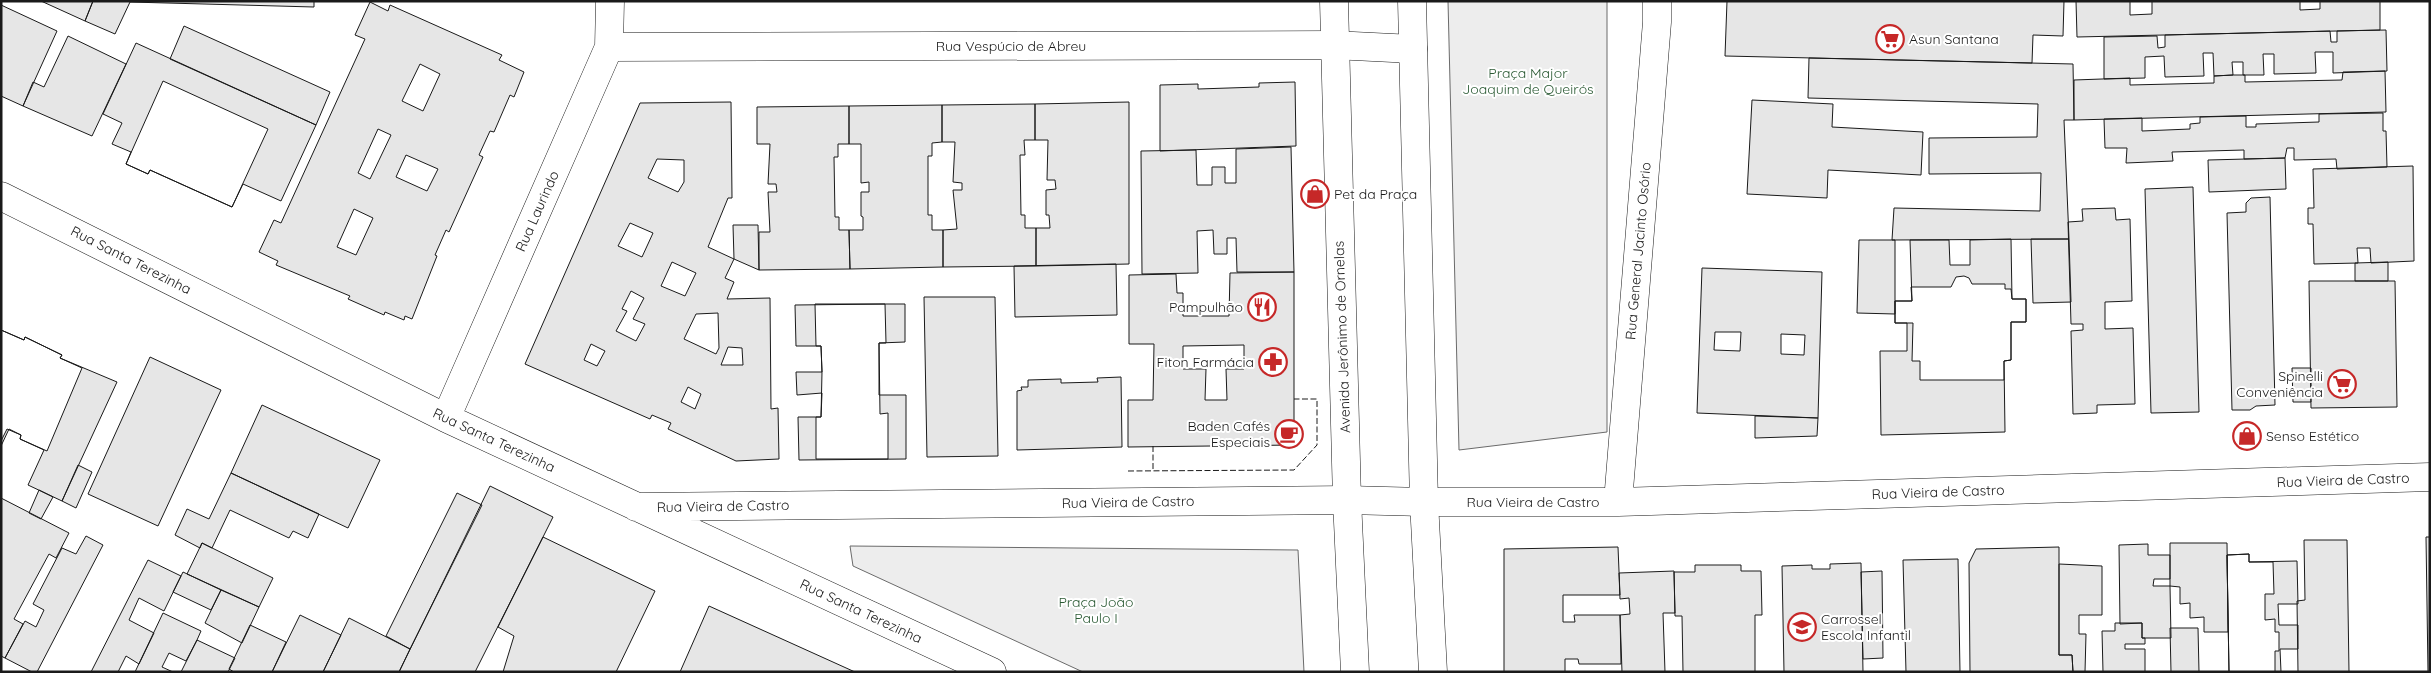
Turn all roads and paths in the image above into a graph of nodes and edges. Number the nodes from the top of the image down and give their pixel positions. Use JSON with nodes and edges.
{"nodes":[{"id":1,"x":610,"y":1,"type":"edge"},
{"id":2,"x":1334,"y":1,"type":"edge"},
{"id":3,"x":1412,"y":1,"type":"edge"},
{"id":4,"x":1657,"y":1,"type":"edge"},
{"id":5,"x":1333,"y":45,"type":"junction"},
{"id":6,"x":609,"y":47,"type":"junction"},
{"id":7,"x":1413,"y":49,"type":"junction"},
{"id":8,"x":1,"y":196,"type":"edge"},
{"id":9,"x":446,"y":418,"type":"junction"},
{"id":10,"x":2430,"y":477,"type":"edge"},
{"id":11,"x":1347,"y":500,"type":"junction"},
{"id":12,"x":1424,"y":502,"type":"junction"},
{"id":13,"x":1618,"y":502,"type":"junction"},
{"id":14,"x":636,"y":507,"type":"junction"},
{"id":15,"x":992,"y":672,"type":"edge"},
{"id":16,"x":1355,"y":672,"type":"edge"},
{"id":17,"x":1433,"y":672,"type":"edge"}],
"edges":[{"from":1,"to":6,"type":"street","name":"Rua Laurindo"},
{"from":2,"to":5,"type":"street","name":"Avenida Jerônimo de Ornelas"},
{"from":3,"to":7,"type":"street"},
{"from":4,"to":13,"type":"street","name":"Rua General Jacinto Osório"},
{"from":5,"to":6,"type":"street","name":"Rua Vespúcio de Abreu"},
{"from":5,"to":7,"type":"street","name":"Rua Vespúcio de Abreu"},
{"from":5,"to":11,"type":"street","name":"Avenida Jerônimo de Ornelas"},
{"from":6,"to":9,"type":"street","name":"Rua Laurindo"},
{"from":7,"to":12,"type":"street"},
{"from":8,"to":9,"type":"street","name":"Rua Santa Terezinha"},
{"from":9,"to":14,"type":"street","name":"Rua Santa Terezinha"},
{"from":10,"to":13,"type":"street","name":"Rua Vieira de Castro"},
{"from":11,"to":12,"type":"street","name":"Rua Vieira de Castro"},
{"from":11,"to":14,"type":"street","name":"Rua Vieira de Castro"},
{"from":11,"to":16,"type":"street","name":"Avenida Jerônimo de Ornelas"},
{"from":12,"to":13,"type":"street","name":"Rua Vieira de Castro"},
{"from":12,"to":17,"type":"street"},
{"from":14,"to":15,"type":"street","name":"Rua Santa Terezinha"}]}
